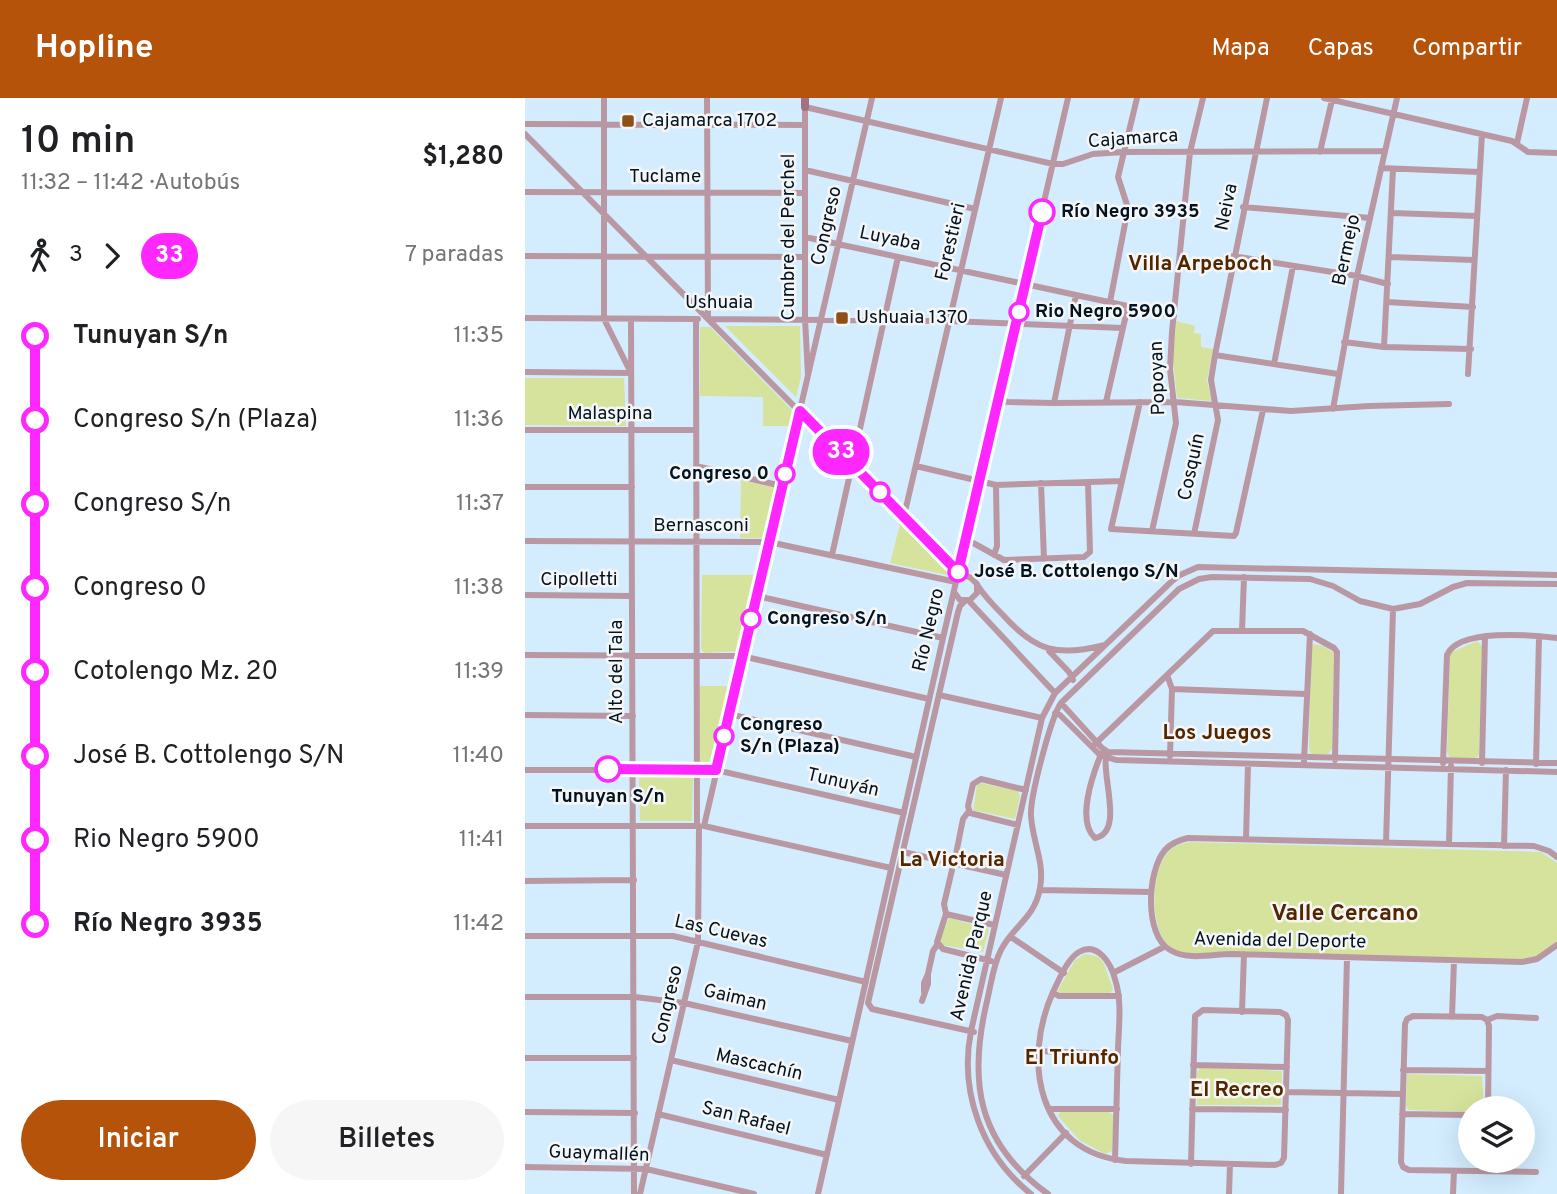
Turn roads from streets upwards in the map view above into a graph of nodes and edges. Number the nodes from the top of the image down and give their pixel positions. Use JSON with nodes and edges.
{"nodes":[{"id":1,"x":604,"y":98,"type":"edge"},
{"id":2,"x":707,"y":98,"type":"edge"},
{"id":3,"x":872,"y":98,"type":"edge"},
{"id":4,"x":1000,"y":98,"type":"edge"},
{"id":5,"x":1068,"y":98,"type":"edge"},
{"id":6,"x":1137,"y":98,"type":"edge"},
{"id":7,"x":1203,"y":98,"type":"edge"},
{"id":8,"x":1267,"y":98,"type":"edge"},
{"id":9,"x":1397,"y":98,"type":"edge"},
{"id":10,"x":1527,"y":98,"type":"edge"},
{"id":11,"x":1328,"y":99,"type":"edge"},
{"id":12,"x":805,"y":102,"type":"edge"},
{"id":13,"x":1393,"y":114,"type":"junction"},
{"id":14,"x":867,"y":121,"type":"junction"},
{"id":15,"x":525,"y":124,"type":"edge"},
{"id":16,"x":604,"y":125,"type":"junction"},
{"id":17,"x":707,"y":125,"type":"junction"},
{"id":18,"x":805,"y":125,"type":"junction"},
{"id":19,"x":525,"y":134,"type":"edge"},
{"id":20,"x":1482,"y":134,"type":"junction"},
{"id":21,"x":1517,"y":143,"type":"junction"},
{"id":22,"x":989,"y":149,"type":"junction"},
{"id":23,"x":1255,"y":151,"type":"junction"},
{"id":24,"x":1385,"y":151,"type":"junction"},
{"id":25,"x":1124,"y":152,"type":"junction"},
{"id":26,"x":1190,"y":152,"type":"junction"},
{"id":27,"x":1320,"y":152,"type":"junction"},
{"id":28,"x":1557,"y":153,"type":"edge"},
{"id":29,"x":1053,"y":164,"type":"junction"},
{"id":30,"x":1381,"y":168,"type":"junction"},
{"id":31,"x":1394,"y":169,"type":"junction"},
{"id":32,"x":805,"y":170,"type":"junction"},
{"id":33,"x":1479,"y":172,"type":"junction"},
{"id":34,"x":853,"y":181,"type":"junction"},
{"id":35,"x":525,"y":192,"type":"edge"},
{"id":36,"x":583,"y":192,"type":"junction"},
{"id":37,"x":604,"y":192,"type":"junction"},
{"id":38,"x":708,"y":192,"type":"junction"},
{"id":39,"x":805,"y":192,"type":"junction"},
{"id":40,"x":1243,"y":207,"type":"junction"},
{"id":41,"x":975,"y":209,"type":"junction"},
{"id":42,"x":1392,"y":213,"type":"junction"},
{"id":43,"x":604,"y":214,"type":"junction"},
{"id":44,"x":1477,"y":216,"type":"junction"},
{"id":45,"x":1370,"y":218,"type":"junction"},
{"id":46,"x":805,"y":237,"type":"junction"},
{"id":47,"x":839,"y":244,"type":"junction"},
{"id":48,"x":525,"y":256,"type":"edge"},
{"id":49,"x":604,"y":256,"type":"junction"},
{"id":50,"x":1233,"y":256,"type":"junction"},
{"id":51,"x":646,"y":257,"type":"junction"},
{"id":52,"x":708,"y":257,"type":"junction"},
{"id":53,"x":805,"y":257,"type":"junction"},
{"id":54,"x":898,"y":257,"type":"junction"},
{"id":55,"x":1390,"y":257,"type":"junction"},
{"id":56,"x":1475,"y":260,"type":"junction"},
{"id":57,"x":1293,"y":266,"type":"junction"},
{"id":58,"x":961,"y":271,"type":"junction"},
{"id":59,"x":1357,"y":276,"type":"junction"},
{"id":60,"x":1025,"y":284,"type":"junction"},
{"id":61,"x":1388,"y":284,"type":"junction"},
{"id":62,"x":1076,"y":295,"type":"junction"},
{"id":63,"x":1110,"y":302,"type":"junction"},
{"id":64,"x":1387,"y":302,"type":"junction"},
{"id":65,"x":1128,"y":306,"type":"junction"},
{"id":66,"x":1473,"y":307,"type":"junction"},
{"id":67,"x":1174,"y":316,"type":"junction"},
{"id":68,"x":525,"y":318,"type":"edge"},
{"id":69,"x":604,"y":319,"type":"junction"},
{"id":70,"x":631,"y":319,"type":"junction"},
{"id":71,"x":696,"y":319,"type":"junction"},
{"id":72,"x":708,"y":319,"type":"junction"},
{"id":73,"x":805,"y":319,"type":"junction"},
{"id":74,"x":821,"y":319,"type":"junction"},
{"id":75,"x":885,"y":320,"type":"junction"},
{"id":76,"x":949,"y":321,"type":"junction"},
{"id":77,"x":1017,"y":323,"type":"junction"},
{"id":78,"x":1071,"y":325,"type":"junction"},
{"id":79,"x":1123,"y":328,"type":"junction"},
{"id":80,"x":1344,"y":342,"type":"junction"},
{"id":81,"x":1384,"y":347,"type":"junction"},
{"id":82,"x":1471,"y":349,"type":"junction"},
{"id":83,"x":1215,"y":355,"type":"junction"},
{"id":84,"x":1274,"y":365,"type":"junction"},
{"id":85,"x":525,"y":372,"type":"edge"},
{"id":86,"x":631,"y":373,"type":"junction"},
{"id":87,"x":1338,"y":374,"type":"junction"},
{"id":88,"x":1468,"y":374,"type":"dead end"},
{"id":89,"x":808,"y":375,"type":"junction"},
{"id":90,"x":999,"y":400,"type":"junction"},
{"id":91,"x":1106,"y":402,"type":"junction"},
{"id":92,"x":1140,"y":402,"type":"junction"},
{"id":93,"x":1175,"y":402,"type":"junction"},
{"id":94,"x":1054,"y":403,"type":"junction"},
{"id":95,"x":1449,"y":404,"type":"dead end"},
{"id":96,"x":1215,"y":405,"type":"junction"},
{"id":97,"x":1333,"y":409,"type":"junction"},
{"id":98,"x":1263,"y":410,"type":"junction"},
{"id":99,"x":800,"y":411,"type":"junction"},
{"id":100,"x":525,"y":430,"type":"edge"},
{"id":101,"x":632,"y":430,"type":"junction"},
{"id":102,"x":696,"y":430,"type":"junction"},
{"id":103,"x":854,"y":465,"type":"junction"},
{"id":104,"x":696,"y":466,"type":"junction"},
{"id":105,"x":916,"y":466,"type":"junction"},
{"id":106,"x":1122,"y":481,"type":"junction"},
{"id":107,"x":1088,"y":482,"type":"junction"},
{"id":108,"x":980,"y":483,"type":"junction"},
{"id":109,"x":1041,"y":483,"type":"junction"},
{"id":110,"x":996,"y":485,"type":"junction"},
{"id":111,"x":782,"y":486,"type":"junction"},
{"id":112,"x":525,"y":487,"type":"edge"},
{"id":113,"x":632,"y":487,"type":"junction"},
{"id":114,"x":904,"y":516,"type":"junction"},
{"id":115,"x":1152,"y":531,"type":"junction"},
{"id":116,"x":1194,"y":534,"type":"junction"},
{"id":117,"x":966,"y":539,"type":"junction"},
{"id":118,"x":525,"y":541,"type":"edge"},
{"id":119,"x":632,"y":542,"type":"junction"},
{"id":120,"x":696,"y":542,"type":"junction"},
{"id":121,"x":769,"y":542,"type":"junction"},
{"id":122,"x":832,"y":555,"type":"junction"},
{"id":123,"x":994,"y":555,"type":"junction"},
{"id":124,"x":1044,"y":559,"type":"junction"},
{"id":125,"x":958,"y":572,"type":"junction"},
{"id":126,"x":1557,"y":575,"type":"edge"},
{"id":127,"x":966,"y":577,"type":"junction"},
{"id":128,"x":1244,"y":577,"type":"junction"},
{"id":129,"x":956,"y":582,"type":"junction"},
{"id":130,"x":977,"y":584,"type":"junction"},
{"id":131,"x":1557,"y":584,"type":"edge"},
{"id":132,"x":954,"y":592,"type":"junction"},
{"id":133,"x":525,"y":596,"type":"edge"},
{"id":134,"x":632,"y":596,"type":"junction"},
{"id":135,"x":757,"y":596,"type":"junction"},
{"id":136,"x":967,"y":601,"type":"junction"},
{"id":137,"x":1393,"y":609,"type":"junction"},
{"id":138,"x":1242,"y":631,"type":"junction"},
{"id":139,"x":1310,"y":634,"type":"junction"},
{"id":140,"x":1117,"y":635,"type":"junction"},
{"id":141,"x":1485,"y":636,"type":"junction"},
{"id":142,"x":1539,"y":637,"type":"junction"},
{"id":143,"x":943,"y":638,"type":"junction"},
{"id":144,"x":1557,"y":638,"type":"edge"},
{"id":145,"x":1124,"y":642,"type":"junction"},
{"id":146,"x":1107,"y":645,"type":"junction"},
{"id":147,"x":1044,"y":647,"type":"junction"},
{"id":148,"x":525,"y":655,"type":"edge"},
{"id":149,"x":633,"y":655,"type":"junction"},
{"id":150,"x":696,"y":656,"type":"junction"},
{"id":151,"x":742,"y":656,"type":"junction"},
{"id":152,"x":1167,"y":675,"type":"junction"},
{"id":153,"x":1072,"y":677,"type":"junction"},
{"id":154,"x":1075,"y":688,"type":"junction"},
{"id":155,"x":1172,"y":689,"type":"junction"},
{"id":156,"x":1055,"y":693,"type":"junction"},
{"id":157,"x":1307,"y":694,"type":"junction"},
{"id":158,"x":939,"y":695,"type":"junction"},
{"id":159,"x":929,"y":699,"type":"junction"},
{"id":160,"x":1061,"y":703,"type":"junction"},
{"id":161,"x":1055,"y":713,"type":"junction"},
{"id":162,"x":729,"y":714,"type":"junction"},
{"id":163,"x":525,"y":715,"type":"edge"},
{"id":164,"x":633,"y":716,"type":"junction"},
{"id":165,"x":1042,"y":718,"type":"junction"},
{"id":166,"x":1094,"y":744,"type":"junction"},
{"id":167,"x":1104,"y":753,"type":"junction"},
{"id":168,"x":916,"y":757,"type":"junction"},
{"id":169,"x":1170,"y":757,"type":"junction"},
{"id":170,"x":1304,"y":761,"type":"junction"},
{"id":171,"x":1447,"y":761,"type":"junction"},
{"id":172,"x":1482,"y":761,"type":"junction"},
{"id":173,"x":1335,"y":762,"type":"junction"},
{"id":174,"x":1536,"y":762,"type":"junction"},
{"id":175,"x":1388,"y":763,"type":"junction"},
{"id":176,"x":1557,"y":763,"type":"edge"},
{"id":177,"x":1248,"y":764,"type":"junction"},
{"id":178,"x":633,"y":769,"type":"junction"},
{"id":179,"x":696,"y":769,"type":"junction"},
{"id":180,"x":1447,"y":769,"type":"junction"},
{"id":181,"x":525,"y":770,"type":"edge"},
{"id":182,"x":716,"y":770,"type":"junction"},
{"id":183,"x":1482,"y":770,"type":"junction"},
{"id":184,"x":1506,"y":771,"type":"junction"},
{"id":185,"x":1536,"y":771,"type":"junction"},
{"id":186,"x":1557,"y":772,"type":"edge"},
{"id":187,"x":1026,"y":790,"type":"junction"},
{"id":188,"x":1035,"y":791,"type":"junction"},
{"id":189,"x":969,"y":811,"type":"junction"},
{"id":190,"x":904,"y":813,"type":"junction"},
{"id":191,"x":1018,"y":825,"type":"junction"},
{"id":192,"x":525,"y":826,"type":"edge"},
{"id":193,"x":633,"y":826,"type":"junction"},
{"id":194,"x":701,"y":826,"type":"junction"},
{"id":195,"x":1246,"y":839,"type":"junction"},
{"id":196,"x":1386,"y":843,"type":"junction"},
{"id":197,"x":1449,"y":844,"type":"junction"},
{"id":198,"x":1504,"y":846,"type":"junction"},
{"id":199,"x":903,"y":852,"type":"junction"},
{"id":200,"x":1556,"y":853,"type":"edge"},
{"id":201,"x":955,"y":855,"type":"dead end"},
{"id":202,"x":891,"y":868,"type":"junction"},
{"id":203,"x":951,"y":873,"type":"dead end"},
{"id":204,"x":1006,"y":875,"type":"junction"},
{"id":205,"x":634,"y":880,"type":"junction"},
{"id":206,"x":525,"y":881,"type":"edge"},
{"id":207,"x":1040,"y":890,"type":"junction"},
{"id":208,"x":1151,"y":892,"type":"junction"},
{"id":209,"x":946,"y":914,"type":"junction"},
{"id":210,"x":995,"y":925,"type":"junction"},
{"id":211,"x":525,"y":936,"type":"edge"},
{"id":212,"x":634,"y":936,"type":"junction"},
{"id":213,"x":1011,"y":937,"type":"junction"},
{"id":214,"x":698,"y":942,"type":"junction"},
{"id":215,"x":937,"y":945,"type":"junction"},
{"id":216,"x":1557,"y":945,"type":"edge"},
{"id":217,"x":1164,"y":947,"type":"junction"},
{"id":218,"x":1244,"y":954,"type":"junction"},
{"id":219,"x":1347,"y":957,"type":"junction"},
{"id":220,"x":987,"y":960,"type":"junction"},
{"id":221,"x":1454,"y":961,"type":"junction"},
{"id":222,"x":996,"y":962,"type":"junction"},
{"id":223,"x":1064,"y":973,"type":"junction"},
{"id":224,"x":1113,"y":973,"type":"junction"},
{"id":225,"x":866,"y":982,"type":"junction"},
{"id":226,"x":1053,"y":993,"type":"junction"},
{"id":227,"x":1119,"y":996,"type":"junction"},
{"id":228,"x":525,"y":997,"type":"edge"},
{"id":229,"x":635,"y":997,"type":"junction"},
{"id":230,"x":922,"y":1001,"type":"dead end"},
{"id":231,"x":684,"y":1003,"type":"junction"},
{"id":232,"x":1242,"y":1012,"type":"junction"},
{"id":233,"x":1452,"y":1017,"type":"junction"},
{"id":234,"x":1536,"y":1018,"type":"dead end"},
{"id":235,"x":1487,"y":1020,"type":"junction"},
{"id":236,"x":971,"y":1031,"type":"junction"},
{"id":237,"x":979,"y":1033,"type":"junction"},
{"id":238,"x":852,"y":1041,"type":"junction"},
{"id":239,"x":1037,"y":1051,"type":"junction"},
{"id":240,"x":1118,"y":1054,"type":"junction"},
{"id":241,"x":525,"y":1058,"type":"edge"},
{"id":242,"x":634,"y":1058,"type":"junction"},
{"id":243,"x":671,"y":1060,"type":"junction"},
{"id":244,"x":1193,"y":1065,"type":"junction"},
{"id":245,"x":1287,"y":1067,"type":"junction"},
{"id":246,"x":1403,"y":1070,"type":"junction"},
{"id":247,"x":1488,"y":1071,"type":"junction"},
{"id":248,"x":1286,"y":1092,"type":"junction"},
{"id":249,"x":1344,"y":1093,"type":"junction"},
{"id":250,"x":1402,"y":1094,"type":"junction"},
{"id":251,"x":1488,"y":1096,"type":"edge"},
{"id":252,"x":839,"y":1100,"type":"junction"},
{"id":253,"x":1049,"y":1109,"type":"junction"},
{"id":254,"x":1117,"y":1109,"type":"junction"},
{"id":255,"x":1192,"y":1109,"type":"junction"},
{"id":256,"x":1286,"y":1110,"type":"junction"},
{"id":257,"x":525,"y":1112,"type":"edge"},
{"id":258,"x":635,"y":1113,"type":"junction"},
{"id":259,"x":658,"y":1114,"type":"junction"},
{"id":260,"x":1402,"y":1114,"type":"junction"},
{"id":261,"x":1458,"y":1115,"type":"edge"},
{"id":262,"x":1066,"y":1133,"type":"junction"},
{"id":263,"x":827,"y":1155,"type":"junction"},
{"id":264,"x":1115,"y":1160,"type":"junction"},
{"id":265,"x":1191,"y":1164,"type":"junction"},
{"id":266,"x":1230,"y":1164,"type":"junction"},
{"id":267,"x":525,"y":1167,"type":"edge"},
{"id":268,"x":635,"y":1168,"type":"junction"},
{"id":269,"x":646,"y":1169,"type":"junction"},
{"id":270,"x":1454,"y":1171,"type":"junction"},
{"id":271,"x":1458,"y":1171,"type":"edge"},
{"id":272,"x":1025,"y":1176,"type":"junction"},
{"id":273,"x":1018,"y":1183,"type":"junction"},
{"id":274,"x":634,"y":1194,"type":"edge"},
{"id":275,"x":640,"y":1194,"type":"edge"},
{"id":276,"x":754,"y":1194,"type":"edge"},
{"id":277,"x":818,"y":1194,"type":"edge"},
{"id":278,"x":1031,"y":1194,"type":"edge"},
{"id":279,"x":1048,"y":1194,"type":"edge"},
{"id":280,"x":1229,"y":1194,"type":"edge"},
{"id":281,"x":1341,"y":1194,"type":"edge"},
{"id":282,"x":1453,"y":1194,"type":"edge"}],
"edges":[{"from":1,"to":16,"type":"street"},
{"from":2,"to":17,"type":"street"},
{"from":3,"to":14,"type":"street","name":"Congreso"},
{"from":4,"to":22,"type":"street","name":"Forestieri"},
{"from":5,"to":29,"type":"street","name":"Río Negro"},
{"from":6,"to":25,"type":"street"},
{"from":7,"to":26,"type":"street","name":"Popoyan"},
{"from":8,"to":23,"type":"street","name":"Neiva"},
{"from":9,"to":13,"type":"street","name":"Bermejo"},
{"from":10,"to":21,"type":"street"},
{"from":11,"to":13,"type":"street"},
{"from":11,"to":27,"type":"street"},
{"from":12,"to":14,"type":"street","name":"Cajamarca"},
{"from":12,"to":18,"type":"street","name":"Cumbre del Perchel"},
{"from":13,"to":20,"type":"street"},
{"from":13,"to":24,"type":"street","name":"Bermejo"},
{"from":14,"to":22,"type":"street","name":"Cajamarca"},
{"from":14,"to":34,"type":"street","name":"Congreso"},
{"from":15,"to":16,"type":"street"},
{"from":16,"to":17,"type":"street"},
{"from":16,"to":37,"type":"street"},
{"from":17,"to":18,"type":"street"},
{"from":17,"to":38,"type":"street"},
{"from":18,"to":32,"type":"street","name":"Cumbre del Perchel"},
{"from":19,"to":36,"type":"street"},
{"from":20,"to":21,"type":"street"},
{"from":20,"to":33,"type":"street"},
{"from":21,"to":28,"type":"street"},
{"from":22,"to":29,"type":"street","name":"Cajamarca"},
{"from":22,"to":41,"type":"street","name":"Forestieri"},
{"from":23,"to":26,"type":"street","name":"Cajamarca"},
{"from":23,"to":27,"type":"street","name":"Cajamarca"},
{"from":23,"to":40,"type":"street","name":"Neiva"},
{"from":24,"to":27,"type":"street","name":"Cajamarca"},
{"from":24,"to":30,"type":"street","name":"Bermejo"},
{"from":25,"to":26,"type":"street","name":"Cajamarca"},
{"from":25,"to":29,"type":"street","name":"Cajamarca"},
{"from":25,"to":63,"type":"street"},
{"from":26,"to":67,"type":"street","name":"Popoyan"},
{"from":29,"to":60,"type":"street","name":"Río Negro"},
{"from":30,"to":31,"type":"street"},
{"from":30,"to":45,"type":"street","name":"Bermejo"},
{"from":31,"to":33,"type":"street"},
{"from":31,"to":42,"type":"street"},
{"from":32,"to":34,"type":"street"},
{"from":32,"to":39,"type":"street","name":"Cumbre del Perchel"},
{"from":33,"to":44,"type":"street"},
{"from":34,"to":41,"type":"street"},
{"from":34,"to":47,"type":"street","name":"Congreso"},
{"from":35,"to":36,"type":"street","name":"Tuclame"},
{"from":36,"to":37,"type":"street","name":"Tuclame"},
{"from":36,"to":43,"type":"street"},
{"from":37,"to":38,"type":"street","name":"Tuclame"},
{"from":37,"to":43,"type":"street"},
{"from":38,"to":39,"type":"street","name":"Tuclame"},
{"from":38,"to":52,"type":"street"},
{"from":39,"to":46,"type":"street","name":"Cumbre del Perchel"},
{"from":40,"to":45,"type":"street"},
{"from":40,"to":50,"type":"street","name":"Neiva"},
{"from":41,"to":58,"type":"street","name":"Forestieri"},
{"from":42,"to":44,"type":"street"},
{"from":42,"to":55,"type":"street"},
{"from":43,"to":49,"type":"street"},
{"from":43,"to":51,"type":"street"},
{"from":44,"to":56,"type":"street"},
{"from":45,"to":59,"type":"street","name":"Bermejo"},
{"from":46,"to":47,"type":"street","name":"Luyaba"},
{"from":46,"to":53,"type":"street","name":"Cumbre del Perchel"},
{"from":47,"to":54,"type":"street","name":"Luyaba"},
{"from":47,"to":74,"type":"street","name":"Congreso"},
{"from":48,"to":49,"type":"street"},
{"from":49,"to":51,"type":"street"},
{"from":49,"to":69,"type":"street"},
{"from":50,"to":57,"type":"street"},
{"from":50,"to":83,"type":"street","name":"Neiva"},
{"from":51,"to":52,"type":"street"},
{"from":51,"to":72,"type":"street"},
{"from":52,"to":53,"type":"street"},
{"from":52,"to":72,"type":"street"},
{"from":53,"to":73,"type":"street","name":"Cumbre del Perchel"},
{"from":54,"to":58,"type":"street","name":"Luyaba"},
{"from":54,"to":75,"type":"street"},
{"from":55,"to":56,"type":"street"},
{"from":55,"to":61,"type":"street"},
{"from":56,"to":66,"type":"street"},
{"from":57,"to":59,"type":"street"},
{"from":57,"to":84,"type":"street"},
{"from":58,"to":60,"type":"street","name":"Luyaba"},
{"from":58,"to":76,"type":"street","name":"Forestieri"},
{"from":59,"to":61,"type":"street"},
{"from":59,"to":80,"type":"street","name":"Bermejo"},
{"from":60,"to":62,"type":"street","name":"Luyaba"},
{"from":60,"to":77,"type":"street","name":"Río Negro"},
{"from":61,"to":64,"type":"street"},
{"from":62,"to":63,"type":"street","name":"Luyaba"},
{"from":62,"to":78,"type":"street"},
{"from":63,"to":65,"type":"street","name":"Luyaba"},
{"from":64,"to":66,"type":"street"},
{"from":64,"to":81,"type":"street"},
{"from":65,"to":67,"type":"street","name":"Luyaba"},
{"from":65,"to":79,"type":"street"},
{"from":66,"to":82,"type":"street"},
{"from":67,"to":93,"type":"street","name":"Popoyan"},
{"from":68,"to":69,"type":"street","name":"Ushuaia"},
{"from":69,"to":70,"type":"street","name":"Ushuaia"},
{"from":69,"to":86,"type":"street"},
{"from":70,"to":71,"type":"street","name":"Ushuaia"},
{"from":70,"to":86,"type":"street","name":"Alto del Tala"},
{"from":71,"to":72,"type":"street","name":"Ushuaia"},
{"from":71,"to":102,"type":"street"},
{"from":72,"to":73,"type":"street","name":"Ushuaia"},
{"from":72,"to":99,"type":"street"},
{"from":73,"to":74,"type":"street","name":"Ushuaia"},
{"from":73,"to":89,"type":"street","name":"Cumbre del Perchel"},
{"from":74,"to":75,"type":"street","name":"Ushuaia"},
{"from":74,"to":89,"type":"street","name":"Congreso"},
{"from":75,"to":76,"type":"street","name":"Ushuaia"},
{"from":75,"to":103,"type":"street"},
{"from":76,"to":77,"type":"street","name":"Ushuaia"},
{"from":76,"to":105,"type":"street","name":"Forestieri"},
{"from":77,"to":78,"type":"street","name":"Ushuaia"},
{"from":77,"to":90,"type":"street","name":"Río Negro"},
{"from":78,"to":79,"type":"street","name":"Ushuaia"},
{"from":78,"to":94,"type":"street"},
{"from":79,"to":91,"type":"street"},
{"from":80,"to":81,"type":"street"},
{"from":80,"to":87,"type":"street","name":"Bermejo"},
{"from":81,"to":82,"type":"street"},
{"from":82,"to":88,"type":"street"},
{"from":83,"to":84,"type":"street"},
{"from":83,"to":96,"type":"street","name":"Neiva"},
{"from":84,"to":87,"type":"street"},
{"from":85,"to":86,"type":"street"},
{"from":86,"to":101,"type":"street","name":"Alto del Tala"},
{"from":87,"to":97,"type":"street","name":"Bermejo"},
{"from":89,"to":99,"type":"street","name":"Congreso"},
{"from":90,"to":94,"type":"street"},
{"from":90,"to":108,"type":"street","name":"Río Negro"},
{"from":91,"to":92,"type":"street"},
{"from":91,"to":94,"type":"street"},
{"from":92,"to":93,"type":"street"},
{"from":92,"to":106,"type":"street"},
{"from":93,"to":96,"type":"street"},
{"from":93,"to":115,"type":"street","name":"Popoyan"},
{"from":95,"to":97,"type":"street"},
{"from":96,"to":98,"type":"street"},
{"from":96,"to":116,"type":"street","name":"Cosquín"},
{"from":97,"to":98,"type":"street"},
{"from":98,"to":116,"type":"street"},
{"from":99,"to":103,"type":"street"},
{"from":99,"to":111,"type":"street","name":"Congreso"},
{"from":100,"to":101,"type":"street","name":"Malaspina"},
{"from":101,"to":102,"type":"street","name":"Malaspina"},
{"from":101,"to":113,"type":"street","name":"Alto del Tala"},
{"from":102,"to":104,"type":"street"},
{"from":103,"to":114,"type":"street"},
{"from":103,"to":122,"type":"street"},
{"from":104,"to":111,"type":"street"},
{"from":104,"to":120,"type":"street"},
{"from":105,"to":108,"type":"street"},
{"from":105,"to":114,"type":"street","name":"Forestieri"},
{"from":106,"to":107,"type":"street"},
{"from":106,"to":115,"type":"street"},
{"from":107,"to":109,"type":"street"},
{"from":107,"to":124,"type":"street"},
{"from":108,"to":110,"type":"street"},
{"from":108,"to":117,"type":"street","name":"Río Negro"},
{"from":109,"to":110,"type":"street"},
{"from":109,"to":124,"type":"street"},
{"from":110,"to":123,"type":"street"},
{"from":111,"to":121,"type":"street","name":"Congreso"},
{"from":112,"to":113,"type":"street"},
{"from":113,"to":119,"type":"street","name":"Alto del Tala"},
{"from":114,"to":125,"type":"street"},
{"from":115,"to":116,"type":"street"},
{"from":117,"to":123,"type":"street"},
{"from":117,"to":125,"type":"street","name":"Río Negro"},
{"from":118,"to":119,"type":"street","name":"Bernasconi"},
{"from":119,"to":120,"type":"street","name":"Bernasconi"},
{"from":119,"to":134,"type":"street","name":"Alto del Tala"},
{"from":120,"to":121,"type":"street","name":"Bernasconi"},
{"from":120,"to":150,"type":"street"},
{"from":121,"to":122,"type":"street","name":"Bernasconi"},
{"from":121,"to":135,"type":"street","name":"Congreso"},
{"from":122,"to":129,"type":"street","name":"Bernasconi"},
{"from":123,"to":124,"type":"street"},
{"from":125,"to":127,"type":"street"},
{"from":125,"to":129,"type":"street","name":"Río Negro"},
{"from":126,"to":140,"type":"street","name":"Avenida Parque"},
{"from":127,"to":129,"type":"street"},
{"from":127,"to":130,"type":"street"},
{"from":128,"to":137,"type":"street","name":"Avenida Parque"},
{"from":128,"to":138,"type":"street"},
{"from":128,"to":145,"type":"street","name":"Avenida Parque"},
{"from":129,"to":132,"type":"street","name":"Río Negro"},
{"from":130,"to":136,"type":"street"},
{"from":130,"to":147,"type":"street"},
{"from":131,"to":137,"type":"street","name":"Avenida Parque"},
{"from":132,"to":136,"type":"street"},
{"from":132,"to":143,"type":"street","name":"Río Negro"},
{"from":133,"to":134,"type":"street","name":"Cipolletti"},
{"from":134,"to":149,"type":"street","name":"Alto del Tala"},
{"from":135,"to":143,"type":"street"},
{"from":135,"to":151,"type":"street","name":"Congreso"},
{"from":136,"to":156,"type":"street"},
{"from":136,"to":158,"type":"street","name":"Río Negro"},
{"from":137,"to":175,"type":"street"},
{"from":138,"to":139,"type":"street"},
{"from":138,"to":152,"type":"street"},
{"from":139,"to":157,"type":"street"},
{"from":139,"to":173,"type":"street"},
{"from":140,"to":145,"type":"street"},
{"from":140,"to":146,"type":"street","name":"Avenida Parque"},
{"from":141,"to":142,"type":"street"},
{"from":141,"to":171,"type":"street"},
{"from":141,"to":172,"type":"street"},
{"from":142,"to":144,"type":"street"},
{"from":142,"to":174,"type":"street"},
{"from":143,"to":159,"type":"street","name":"Río Negro"},
{"from":145,"to":154,"type":"street","name":"Avenida Parque"},
{"from":146,"to":147,"type":"street"},
{"from":146,"to":153,"type":"street","name":"Avenida Parque"},
{"from":147,"to":153,"type":"street"},
{"from":148,"to":149,"type":"street"},
{"from":149,"to":150,"type":"street"},
{"from":149,"to":164,"type":"street","name":"Alto del Tala"},
{"from":150,"to":151,"type":"street"},
{"from":150,"to":179,"type":"street"},
{"from":151,"to":159,"type":"street"},
{"from":151,"to":162,"type":"street","name":"Congreso"},
{"from":152,"to":155,"type":"street"},
{"from":152,"to":166,"type":"street"},
{"from":153,"to":154,"type":"street"},
{"from":153,"to":156,"type":"street","name":"Avenida Parque"},
{"from":154,"to":160,"type":"street","name":"Avenida Parque"},
{"from":155,"to":157,"type":"street"},
{"from":155,"to":169,"type":"street"},
{"from":156,"to":165,"type":"street","name":"Avenida Parque"},
{"from":157,"to":170,"type":"street"},
{"from":158,"to":165,"type":"street"},
{"from":158,"to":199,"type":"street","name":"Río Negro"},
{"from":159,"to":168,"type":"street","name":"Río Negro"},
{"from":160,"to":161,"type":"street","name":"Avenida Parque"},
{"from":160,"to":166,"type":"street"},
{"from":161,"to":166,"type":"street"},
{"from":161,"to":188,"type":"street","name":"Avenida Parque"},
{"from":162,"to":168,"type":"street"},
{"from":162,"to":182,"type":"street","name":"Congreso"},
{"from":163,"to":164,"type":"street"},
{"from":164,"to":178,"type":"street","name":"Alto del Tala"},
{"from":165,"to":187,"type":"street","name":"Avenida Parque"},
{"from":166,"to":167,"type":"street"},
{"from":167,"to":167,"type":"street"},
{"from":167,"to":169,"type":"street"},
{"from":168,"to":190,"type":"street","name":"Río Negro"},
{"from":169,"to":170,"type":"street"},
{"from":169,"to":177,"type":"street"},
{"from":170,"to":173,"type":"street"},
{"from":170,"to":177,"type":"street"},
{"from":171,"to":172,"type":"street"},
{"from":171,"to":175,"type":"street"},
{"from":171,"to":180,"type":"street"},
{"from":172,"to":174,"type":"street"},
{"from":172,"to":183,"type":"street"},
{"from":173,"to":175,"type":"street"},
{"from":174,"to":176,"type":"street"},
{"from":174,"to":185,"type":"street"},
{"from":175,"to":180,"type":"street"},
{"from":175,"to":196,"type":"street"},
{"from":177,"to":195,"type":"street"},
{"from":178,"to":179,"type":"street","name":"Tunuyán"},
{"from":178,"to":181,"type":"street","name":"Tunuyán"},
{"from":178,"to":193,"type":"street","name":"Alto del Tala"},
{"from":179,"to":182,"type":"street","name":"Tunuyán"},
{"from":179,"to":194,"type":"street"},
{"from":180,"to":183,"type":"street"},
{"from":180,"to":197,"type":"street"},
{"from":182,"to":190,"type":"street","name":"Tunuyán"},
{"from":182,"to":194,"type":"street","name":"Congreso"},
{"from":183,"to":184,"type":"street"},
{"from":184,"to":185,"type":"street"},
{"from":184,"to":198,"type":"street"},
{"from":185,"to":186,"type":"street"},
{"from":187,"to":188,"type":"street"},
{"from":187,"to":189,"type":"street"},
{"from":187,"to":191,"type":"street","name":"Avenida Parque"},
{"from":188,"to":207,"type":"street","name":"Avenida Parque"},
{"from":189,"to":191,"type":"street"},
{"from":189,"to":201,"type":"street"},
{"from":190,"to":202,"type":"street","name":"Río Negro"},
{"from":191,"to":204,"type":"street","name":"Avenida Parque"},
{"from":192,"to":193,"type":"street"},
{"from":193,"to":194,"type":"street"},
{"from":193,"to":205,"type":"street","name":"Alto del Tala"},
{"from":194,"to":202,"type":"street"},
{"from":194,"to":214,"type":"street","name":"Congreso"},
{"from":195,"to":196,"type":"street"},
{"from":195,"to":208,"type":"street"},
{"from":196,"to":197,"type":"street"},
{"from":197,"to":198,"type":"street"},
{"from":198,"to":200,"type":"street"},
{"from":199,"to":204,"type":"street"},
{"from":199,"to":236,"type":"street","name":"Río Negro"},
{"from":202,"to":225,"type":"street","name":"Río Negro"},
{"from":203,"to":209,"type":"street"},
{"from":204,"to":210,"type":"street","name":"Avenida Parque"},
{"from":205,"to":206,"type":"street"},
{"from":205,"to":212,"type":"street","name":"Alto del Tala"},
{"from":207,"to":208,"type":"street"},
{"from":207,"to":213,"type":"street","name":"Avenida Parque"},
{"from":208,"to":217,"type":"street"},
{"from":209,"to":210,"type":"street"},
{"from":209,"to":215,"type":"street"},
{"from":210,"to":220,"type":"street","name":"Avenida Parque"},
{"from":211,"to":212,"type":"street","name":"Las Cuevas"},
{"from":212,"to":214,"type":"street","name":"Las Cuevas"},
{"from":212,"to":229,"type":"street","name":"Alto del Tala"},
{"from":213,"to":222,"type":"street","name":"Avenida Parque"},
{"from":213,"to":223,"type":"street"},
{"from":214,"to":225,"type":"street","name":"Las Cuevas"},
{"from":214,"to":231,"type":"street","name":"Congreso"},
{"from":215,"to":220,"type":"street"},
{"from":215,"to":230,"type":"street"},
{"from":216,"to":221,"type":"street","name":"Avenida del Deporte"},
{"from":217,"to":218,"type":"street","name":"Avenida del Deporte"},
{"from":217,"to":224,"type":"street"},
{"from":218,"to":219,"type":"street","name":"Avenida del Deporte"},
{"from":218,"to":232,"type":"street"},
{"from":219,"to":221,"type":"street","name":"Avenida del Deporte"},
{"from":219,"to":249,"type":"street"},
{"from":220,"to":222,"type":"street"},
{"from":220,"to":236,"type":"street","name":"Avenida Parque"},
{"from":221,"to":233,"type":"street"},
{"from":222,"to":237,"type":"street","name":"Avenida Parque"},
{"from":223,"to":224,"type":"street"},
{"from":223,"to":226,"type":"street"},
{"from":224,"to":227,"type":"street"},
{"from":225,"to":238,"type":"street","name":"Río Negro"},
{"from":226,"to":227,"type":"street"},
{"from":226,"to":239,"type":"street"},
{"from":227,"to":240,"type":"street"},
{"from":228,"to":229,"type":"street","name":"Gaiman"},
{"from":229,"to":231,"type":"street","name":"Gaiman"},
{"from":229,"to":242,"type":"street","name":"Alto del Tala"},
{"from":231,"to":238,"type":"street","name":"Gaiman"},
{"from":231,"to":243,"type":"street","name":"Congreso"},
{"from":232,"to":244,"type":"street"},
{"from":232,"to":245,"type":"street"},
{"from":233,"to":235,"type":"street"},
{"from":233,"to":246,"type":"street"},
{"from":234,"to":235,"type":"street"},
{"from":235,"to":247,"type":"street"},
{"from":236,"to":237,"type":"street"},
{"from":236,"to":273,"type":"street","name":"Avenida Parque"},
{"from":237,"to":272,"type":"street","name":"Avenida Parque"},
{"from":238,"to":252,"type":"street","name":"Río Negro"},
{"from":239,"to":240,"type":"street"},
{"from":239,"to":253,"type":"street"},
{"from":240,"to":254,"type":"street"},
{"from":241,"to":242,"type":"street"},
{"from":242,"to":258,"type":"street","name":"Alto del Tala"},
{"from":243,"to":252,"type":"street","name":"Mascachín"},
{"from":243,"to":259,"type":"street","name":"Congreso"},
{"from":244,"to":245,"type":"street"},
{"from":244,"to":255,"type":"street"},
{"from":245,"to":248,"type":"street"},
{"from":246,"to":247,"type":"street"},
{"from":246,"to":250,"type":"street"},
{"from":247,"to":251,"type":"street"},
{"from":248,"to":249,"type":"street"},
{"from":248,"to":256,"type":"street"},
{"from":249,"to":250,"type":"street"},
{"from":249,"to":281,"type":"street"},
{"from":250,"to":260,"type":"street"},
{"from":252,"to":263,"type":"street","name":"Río Negro"},
{"from":253,"to":254,"type":"street"},
{"from":253,"to":262,"type":"street"},
{"from":254,"to":264,"type":"street"},
{"from":255,"to":256,"type":"street"},
{"from":255,"to":265,"type":"street"},
{"from":256,"to":266,"type":"street"},
{"from":257,"to":258,"type":"street"},
{"from":258,"to":268,"type":"street","name":"Alto del Tala"},
{"from":259,"to":263,"type":"street","name":"San Rafael"},
{"from":259,"to":269,"type":"street","name":"Congreso"},
{"from":260,"to":261,"type":"street"},
{"from":260,"to":270,"type":"street"},
{"from":262,"to":264,"type":"street"},
{"from":262,"to":272,"type":"street"},
{"from":263,"to":277,"type":"street","name":"Río Negro"},
{"from":264,"to":265,"type":"street"},
{"from":265,"to":266,"type":"street"},
{"from":266,"to":280,"type":"street"},
{"from":267,"to":268,"type":"street","name":"Guaymallén"},
{"from":268,"to":269,"type":"street","name":"Guaymallén"},
{"from":268,"to":274,"type":"street","name":"Alto del Tala"},
{"from":269,"to":275,"type":"street","name":"Congreso"},
{"from":269,"to":276,"type":"street","name":"Guaymallén"},
{"from":270,"to":271,"type":"street"},
{"from":270,"to":282,"type":"street"},
{"from":272,"to":273,"type":"street"},
{"from":272,"to":279,"type":"street","name":"Avenida Parque"},
{"from":273,"to":278,"type":"street","name":"Avenida Parque"}]}
